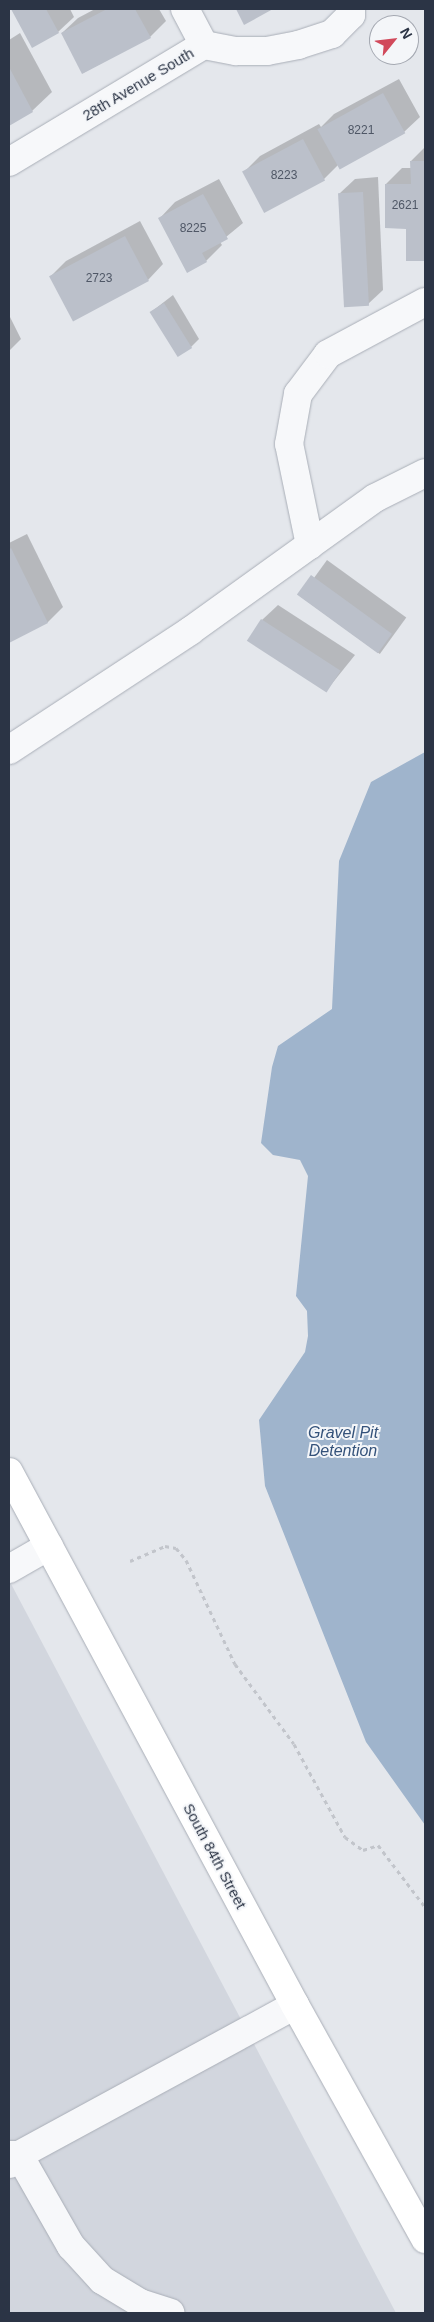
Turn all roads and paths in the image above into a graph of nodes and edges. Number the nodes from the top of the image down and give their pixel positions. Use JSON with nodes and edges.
{"nodes":[{"id":1,"x":185,"y":9,"type":"edge"},
{"id":2,"x":351,"y":9,"type":"edge"},
{"id":3,"x":204,"y":45,"type":"junction"},
{"id":4,"x":9,"y":162,"type":"edge"},
{"id":5,"x":425,"y":302,"type":"edge"},
{"id":6,"x":425,"y":473,"type":"edge"},
{"id":7,"x":310,"y":545,"type":"junction"},
{"id":8,"x":9,"y":750,"type":"edge"},
{"id":9,"x":9,"y":1472,"type":"edge"},
{"id":10,"x":49,"y":1546,"type":"junction"},
{"id":11,"x":130,"y":1561,"type":"dead end"},
{"id":12,"x":9,"y":1569,"type":"edge"},
{"id":13,"x":425,"y":1907,"type":"edge"},
{"id":14,"x":295,"y":2005,"type":"junction"},
{"id":15,"x":12,"y":2158,"type":"edge"},
{"id":16,"x":425,"y":2239,"type":"edge"},
{"id":17,"x":170,"y":2313,"type":"edge"}],
"edges":[{"from":1,"to":3,"type":"lane"},
{"from":2,"to":3,"type":"lane","name":"28th Avenue South"},
{"from":3,"to":4,"type":"lane","name":"28th Avenue South"},
{"from":5,"to":7,"type":"lane"},
{"from":6,"to":7,"type":"lane"},
{"from":7,"to":8,"type":"lane"},
{"from":9,"to":10,"type":"main road","name":"South 84th Street"},
{"from":10,"to":12,"type":"lane"},
{"from":10,"to":14,"type":"main road","name":"South 84th Street"},
{"from":11,"to":13,"type":"path"},
{"from":14,"to":15,"type":"lane"},
{"from":14,"to":16,"type":"main road","name":"South 84th Street"},
{"from":15,"to":17,"type":"lane"}]}
